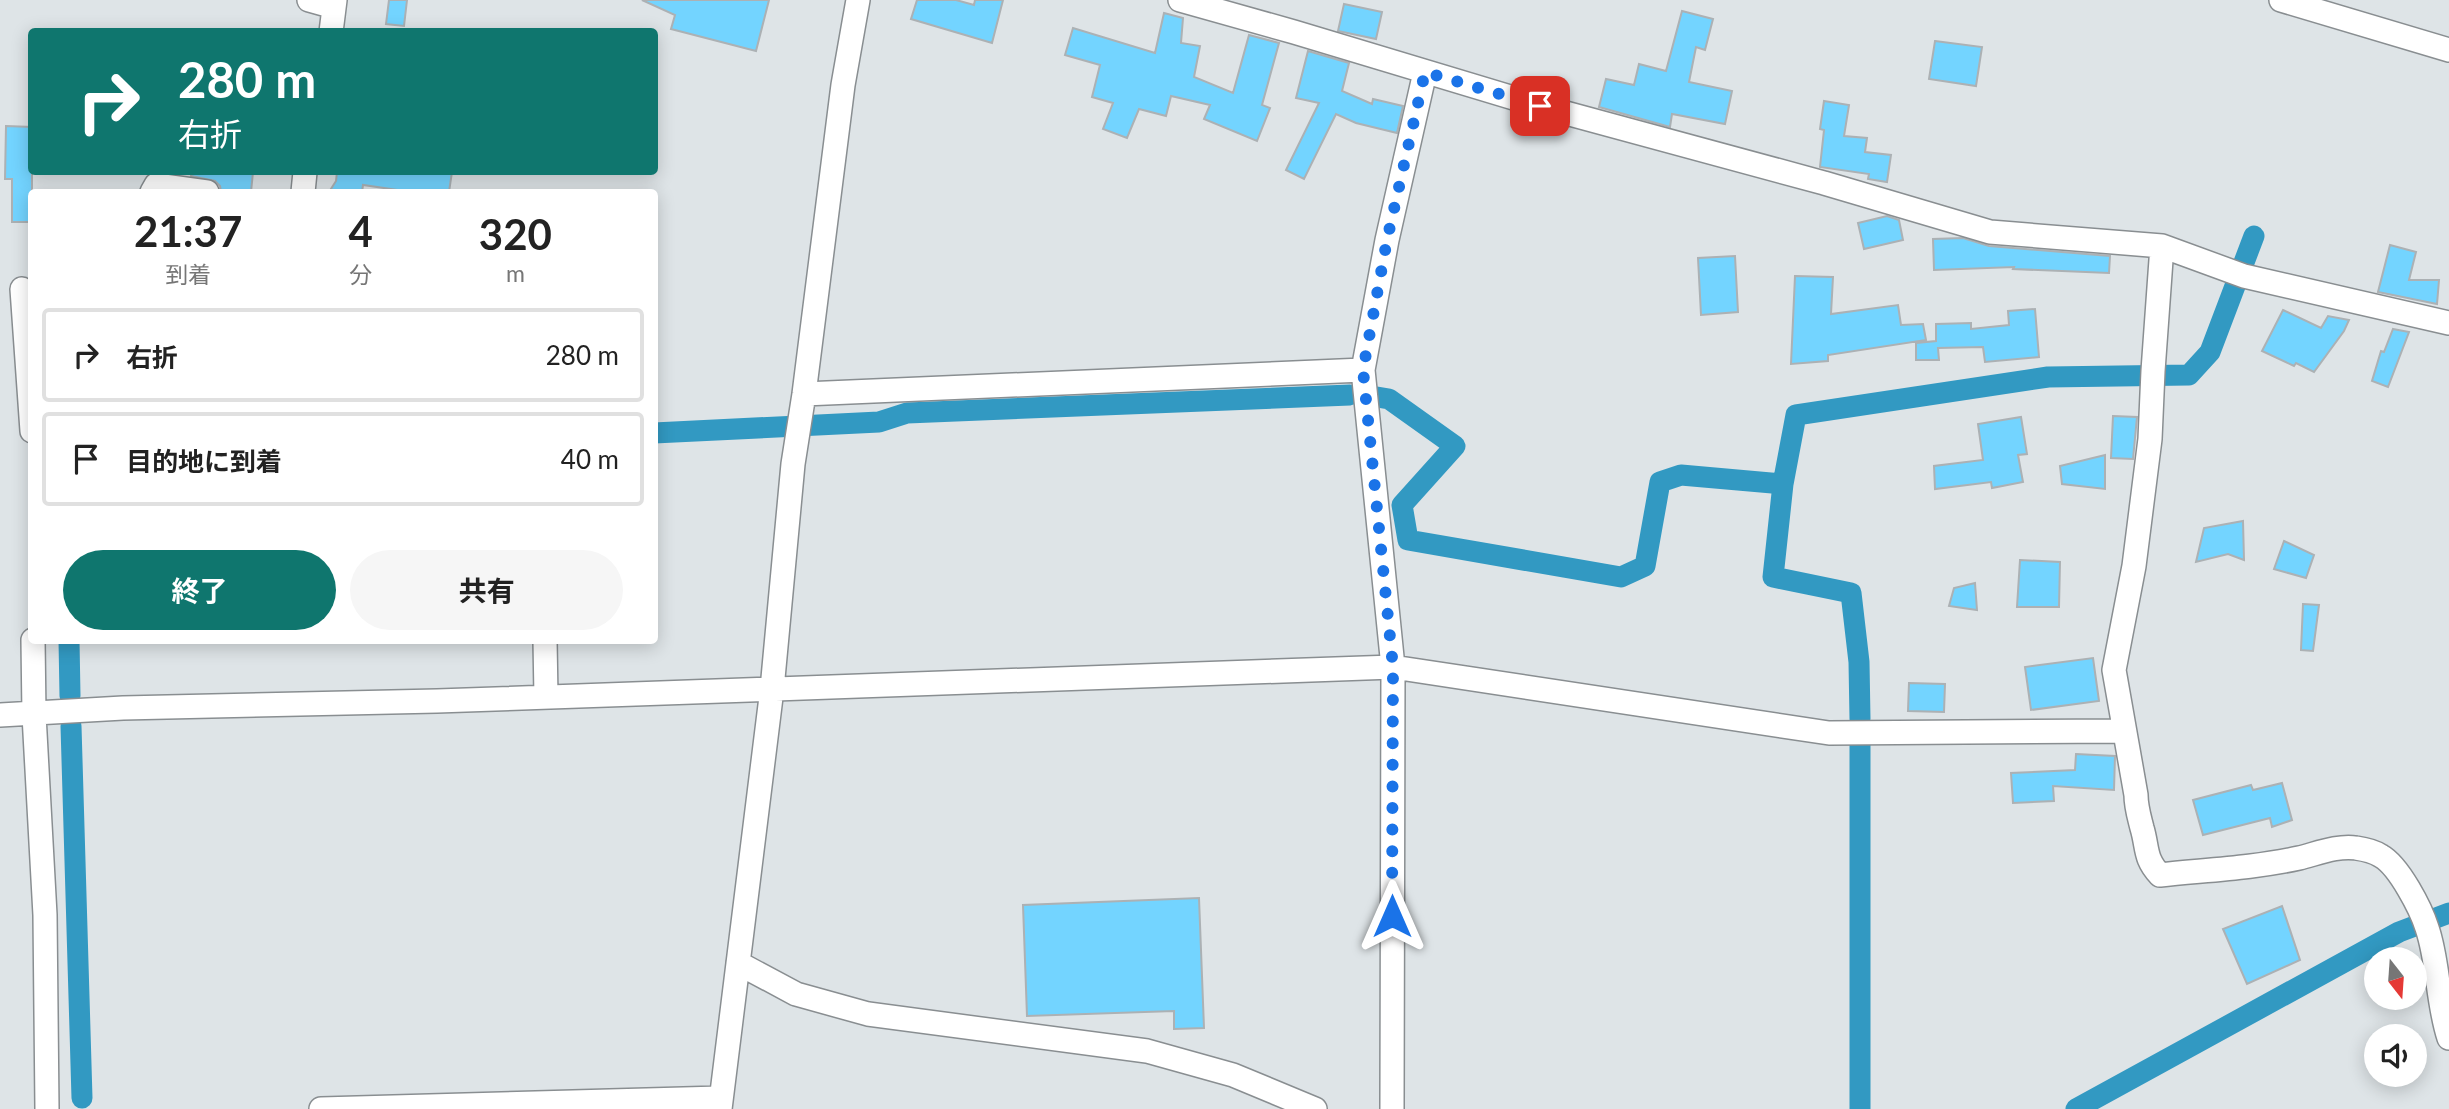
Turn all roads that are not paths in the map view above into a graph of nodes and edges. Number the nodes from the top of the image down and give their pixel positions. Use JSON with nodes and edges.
{"nodes":[{"id":1,"x":309,"y":0,"type":"edge"},
{"id":2,"x":858,"y":0,"type":"edge"},
{"id":3,"x":1180,"y":0,"type":"edge"},
{"id":4,"x":2281,"y":0,"type":"edge"},
{"id":5,"x":335,"y":3,"type":"edge"},
{"id":6,"x":332,"y":28,"type":"edge"},
{"id":7,"x":2449,"y":50,"type":"edge"},
{"id":8,"x":1425,"y":72,"type":"junction"},
{"id":9,"x":154,"y":189,"type":"edge"},
{"id":10,"x":185,"y":189,"type":"edge"},
{"id":11,"x":2162,"y":246,"type":"junction"},
{"id":12,"x":18,"y":287,"type":"edge"},
{"id":13,"x":2449,"y":323,"type":"edge"},
{"id":14,"x":1363,"y":370,"type":"junction"},
{"id":15,"x":28,"y":390,"type":"edge"},
{"id":16,"x":802,"y":401,"type":"junction"},
{"id":17,"x":33,"y":644,"type":"edge"},
{"id":18,"x":545,"y":644,"type":"edge"},
{"id":19,"x":1393,"y":667,"type":"junction"},
{"id":20,"x":772,"y":689,"type":"junction"},
{"id":21,"x":546,"y":697,"type":"junction"},
{"id":22,"x":0,"y":715,"type":"edge"},
{"id":23,"x":34,"y":715,"type":"junction"},
{"id":24,"x":2123,"y":731,"type":"junction"},
{"id":25,"x":738,"y":963,"type":"junction"},
{"id":26,"x":2449,"y":1038,"type":"edge"},
{"id":27,"x":720,"y":1103,"type":"edge"},
{"id":28,"x":47,"y":1109,"type":"edge"},
{"id":29,"x":321,"y":1109,"type":"edge"},
{"id":30,"x":1315,"y":1109,"type":"edge"},
{"id":31,"x":1392,"y":1109,"type":"edge"}],
"edges":[{"from":1,"to":5,"type":"street"},
{"from":2,"to":16,"type":"street"},
{"from":3,"to":8,"type":"street"},
{"from":4,"to":7,"type":"street"},
{"from":5,"to":6,"type":"street"},
{"from":8,"to":11,"type":"street"},
{"from":8,"to":14,"type":"street"},
{"from":9,"to":10,"type":"street"},
{"from":11,"to":13,"type":"street"},
{"from":11,"to":24,"type":"street"},
{"from":12,"to":15,"type":"street"},
{"from":14,"to":16,"type":"street"},
{"from":14,"to":19,"type":"street"},
{"from":16,"to":20,"type":"street"},
{"from":17,"to":23,"type":"street"},
{"from":18,"to":21,"type":"street"},
{"from":19,"to":20,"type":"street"},
{"from":19,"to":24,"type":"street"},
{"from":19,"to":31,"type":"street"},
{"from":20,"to":21,"type":"street"},
{"from":20,"to":25,"type":"street"},
{"from":21,"to":23,"type":"street"},
{"from":22,"to":23,"type":"street"},
{"from":23,"to":28,"type":"street"},
{"from":24,"to":26,"type":"street"},
{"from":25,"to":27,"type":"street"},
{"from":25,"to":30,"type":"street"},
{"from":27,"to":29,"type":"street"}]}
